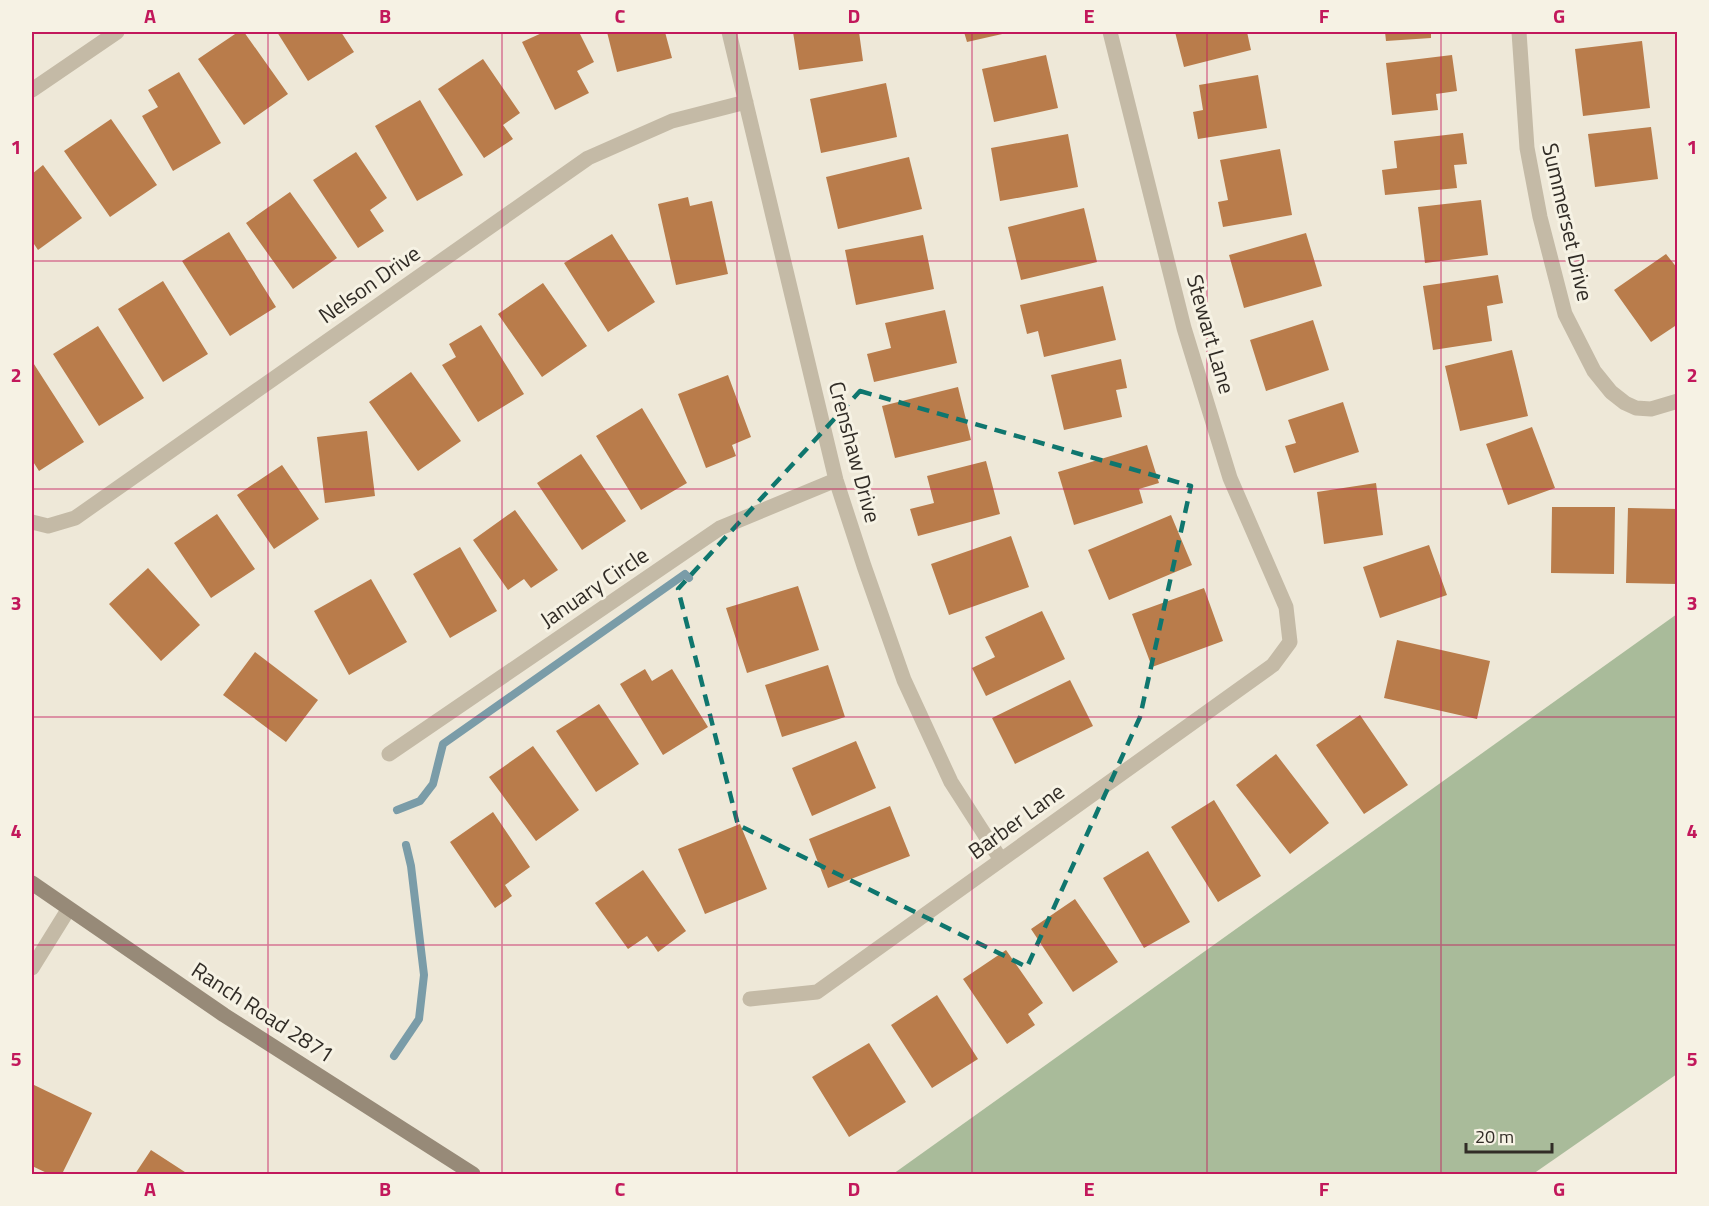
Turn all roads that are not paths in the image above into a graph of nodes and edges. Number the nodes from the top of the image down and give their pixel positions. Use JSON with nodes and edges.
{"nodes":[{"id":1,"x":117,"y":32,"type":"edge"},
{"id":2,"x":729,"y":32,"type":"edge"},
{"id":3,"x":1110,"y":32,"type":"edge"},
{"id":4,"x":1519,"y":32,"type":"edge"},
{"id":5,"x":32,"y":90,"type":"edge"},
{"id":6,"x":746,"y":102,"type":"junction"},
{"id":7,"x":1677,"y":401,"type":"edge"},
{"id":8,"x":836,"y":480,"type":"junction"},
{"id":9,"x":32,"y":522,"type":"edge"},
{"id":10,"x":1290,"y":642,"type":"joint"},
{"id":11,"x":389,"y":754,"type":"dead end"},
{"id":12,"x":1001,"y":860,"type":"junction"},
{"id":13,"x":32,"y":883,"type":"edge"},
{"id":14,"x":68,"y":910,"type":"junction"},
{"id":15,"x":32,"y":968,"type":"edge"},
{"id":16,"x":750,"y":999,"type":"dead end"},
{"id":17,"x":473,"y":1174,"type":"edge"}],
"edges":[{"from":1,"to":5,"type":"street"},
{"from":2,"to":6,"type":"street","name":"Crenshaw Drive"},
{"from":3,"to":10,"type":"street","name":"Stewart Lane"},
{"from":4,"to":7,"type":"street","name":"Summerset Drive"},
{"from":6,"to":8,"type":"street","name":"Crenshaw Drive"},
{"from":6,"to":9,"type":"street","name":"Nelson Drive"},
{"from":8,"to":11,"type":"street","name":"January Circle"},
{"from":8,"to":12,"type":"street","name":"Crenshaw Drive"},
{"from":10,"to":12,"type":"street","name":"Barber Lane"},
{"from":12,"to":16,"type":"street","name":"Barber Lane"},
{"from":13,"to":14,"type":"main road","name":"Ranch Road 2871"},
{"from":14,"to":15,"type":"street"},
{"from":14,"to":17,"type":"main road","name":"Ranch Road 2871"}]}
